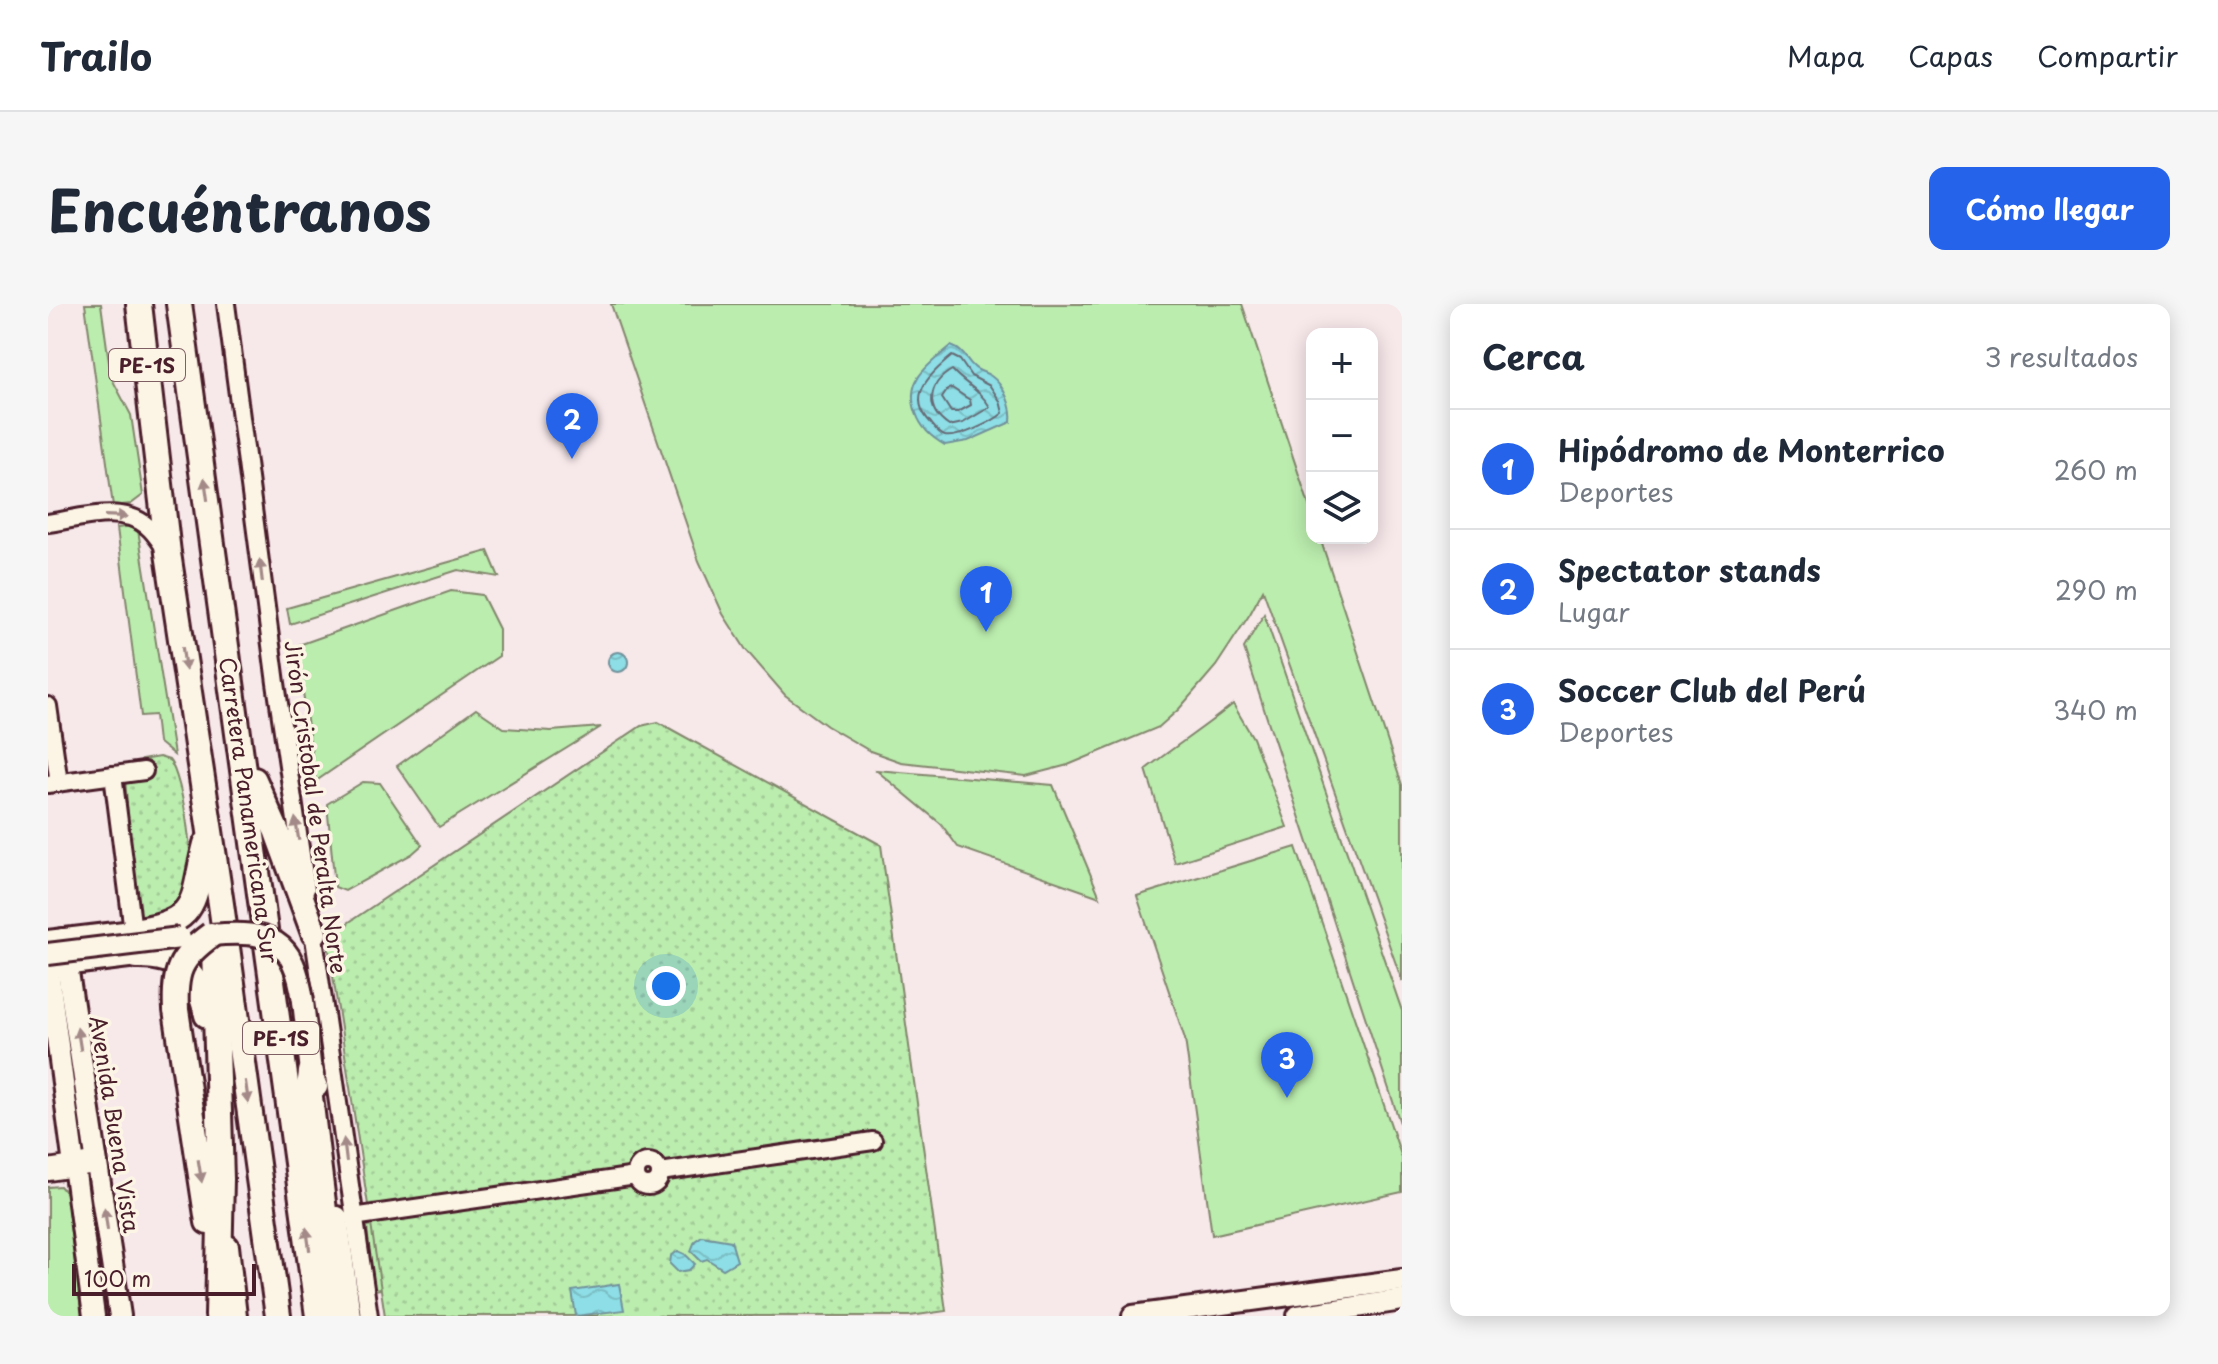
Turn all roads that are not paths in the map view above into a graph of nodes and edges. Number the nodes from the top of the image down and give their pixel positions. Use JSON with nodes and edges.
{"nodes":[{"id":1,"x":139,"y":304,"type":"edge"},
{"id":2,"x":179,"y":304,"type":"edge"},
{"id":3,"x":226,"y":304,"type":"edge"},
{"id":4,"x":48,"y":523,"type":"edge"},
{"id":5,"x":168,"y":553,"type":"junction"},
{"id":6,"x":48,"y":706,"type":"edge"},
{"id":7,"x":244,"y":760,"type":"junction"},
{"id":8,"x":144,"y":771,"type":"dead end"},
{"id":9,"x":113,"y":775,"type":"junction"},
{"id":10,"x":53,"y":784,"type":"edge"},
{"id":11,"x":210,"y":832,"type":"junction"},
{"id":12,"x":221,"y":904,"type":"junction"},
{"id":13,"x":133,"y":931,"type":"junction"},
{"id":14,"x":314,"y":933,"type":"junction"},
{"id":15,"x":211,"y":935,"type":"junction"},
{"id":16,"x":56,"y":940,"type":"edge"},
{"id":17,"x":48,"y":954,"type":"edge"},
{"id":18,"x":137,"y":956,"type":"joint"},
{"id":19,"x":54,"y":967,"type":"edge"},
{"id":20,"x":216,"y":1056,"type":"junction"},
{"id":21,"x":311,"y":1072,"type":"junction"},
{"id":22,"x":93,"y":1125,"type":"junction"},
{"id":23,"x":69,"y":1129,"type":"junction"},
{"id":24,"x":48,"y":1131,"type":"edge"},
{"id":25,"x":873,"y":1141,"type":"dead end"},
{"id":26,"x":98,"y":1163,"type":"junction"},
{"id":27,"x":75,"y":1166,"type":"junction"},
{"id":28,"x":48,"y":1170,"type":"edge"},
{"id":29,"x":221,"y":1179,"type":"junction"},
{"id":30,"x":353,"y":1217,"type":"junction"},
{"id":31,"x":217,"y":1280,"type":"junction"},
{"id":32,"x":1402,"y":1280,"type":"edge"},
{"id":33,"x":1402,"y":1300,"type":"edge"},
{"id":34,"x":94,"y":1316,"type":"edge"},
{"id":35,"x":120,"y":1316,"type":"edge"},
{"id":36,"x":218,"y":1316,"type":"edge"},
{"id":37,"x":236,"y":1316,"type":"edge"},
{"id":38,"x":278,"y":1316,"type":"edge"},
{"id":39,"x":318,"y":1316,"type":"edge"},
{"id":40,"x":337,"y":1316,"type":"edge"},
{"id":41,"x":350,"y":1316,"type":"edge"},
{"id":42,"x":369,"y":1316,"type":"edge"},
{"id":43,"x":1133,"y":1316,"type":"edge"},
{"id":44,"x":1298,"y":1316,"type":"edge"}],
"edges":[{"from":1,"to":5,"type":"highway","name":"Carretera Panamericana Sur","number":"PE-1S"},
{"from":7,"to":2,"type":"highway","name":"Carretera Panamericana Sur","number":"PE-1S","one_way":true},
{"from":14,"to":3,"type":"street","name":"Jirón Cristobal de Peralta Norte","one_way":true},
{"from":4,"to":5,"type":"street","one_way":true},
{"from":5,"to":11,"type":"highway","name":"Carretera Panamericana Sur","number":"PE-1S","one_way":true},
{"from":6,"to":10,"type":"street"},
{"from":7,"to":14,"type":"highway"},
{"from":39,"to":7,"type":"highway","name":"Carretera Panamericana Sur","number":"PE-1S","one_way":true},
{"from":8,"to":9,"type":"street"},
{"from":9,"to":10,"type":"street"},
{"from":9,"to":13,"type":"street"},
{"from":11,"to":12,"type":"highway","name":"Carretera Panamericana Sur","number":"PE-1S"},
{"from":11,"to":13,"type":"highway"},
{"from":12,"to":20,"type":"highway"},
{"from":12,"to":38,"type":"highway","name":"Carretera Panamericana Sur","number":"PE-1S","one_way":true},
{"from":13,"to":16,"type":"main road"},
{"from":30,"to":14,"type":"street","name":"Jirón Cristobal de Peralta Norte","one_way":true},
{"from":15,"to":17,"type":"main road","bridge":true},
{"from":15,"to":21,"type":"main road","bridge":true},
{"from":15,"to":31,"type":"highway","one_way":true,"bridge":true},
{"from":16,"to":19,"type":"main road","name":"Avenida Buena Vista"},
{"from":18,"to":19,"type":"main road"},
{"from":18,"to":20,"type":"highway"},
{"from":22,"to":19,"type":"main road","name":"Avenida Buena Vista","one_way":true},
{"from":19,"to":23,"type":"main road","name":"Avenida Buena Vista"},
{"from":20,"to":29,"type":"highway"},
{"from":21,"to":40,"type":"highway"},
{"from":21,"to":41,"type":"main road"},
{"from":22,"to":23,"type":"main road"},
{"from":22,"to":26,"type":"main road","name":"Avenida Buena Vista"},
{"from":23,"to":24,"type":"main road"},
{"from":23,"to":27,"type":"main road","name":"Avenida Buena Vista"},
{"from":25,"to":30,"type":"street"},
{"from":26,"to":27,"type":"main road"},
{"from":35,"to":26,"type":"main road","name":"Avenida Buena Vista","one_way":true},
{"from":27,"to":28,"type":"main road"},
{"from":27,"to":34,"type":"main road","name":"Avenida Buena Vista"},
{"from":29,"to":31,"type":"highway"},
{"from":29,"to":37,"type":"main road"},
{"from":30,"to":42,"type":"street","name":"Jirón Cristobal de Peralta Norte"},
{"from":31,"to":36,"type":"highway"},
{"from":32,"to":43,"type":"main road"},
{"from":33,"to":44,"type":"main road"}]}
